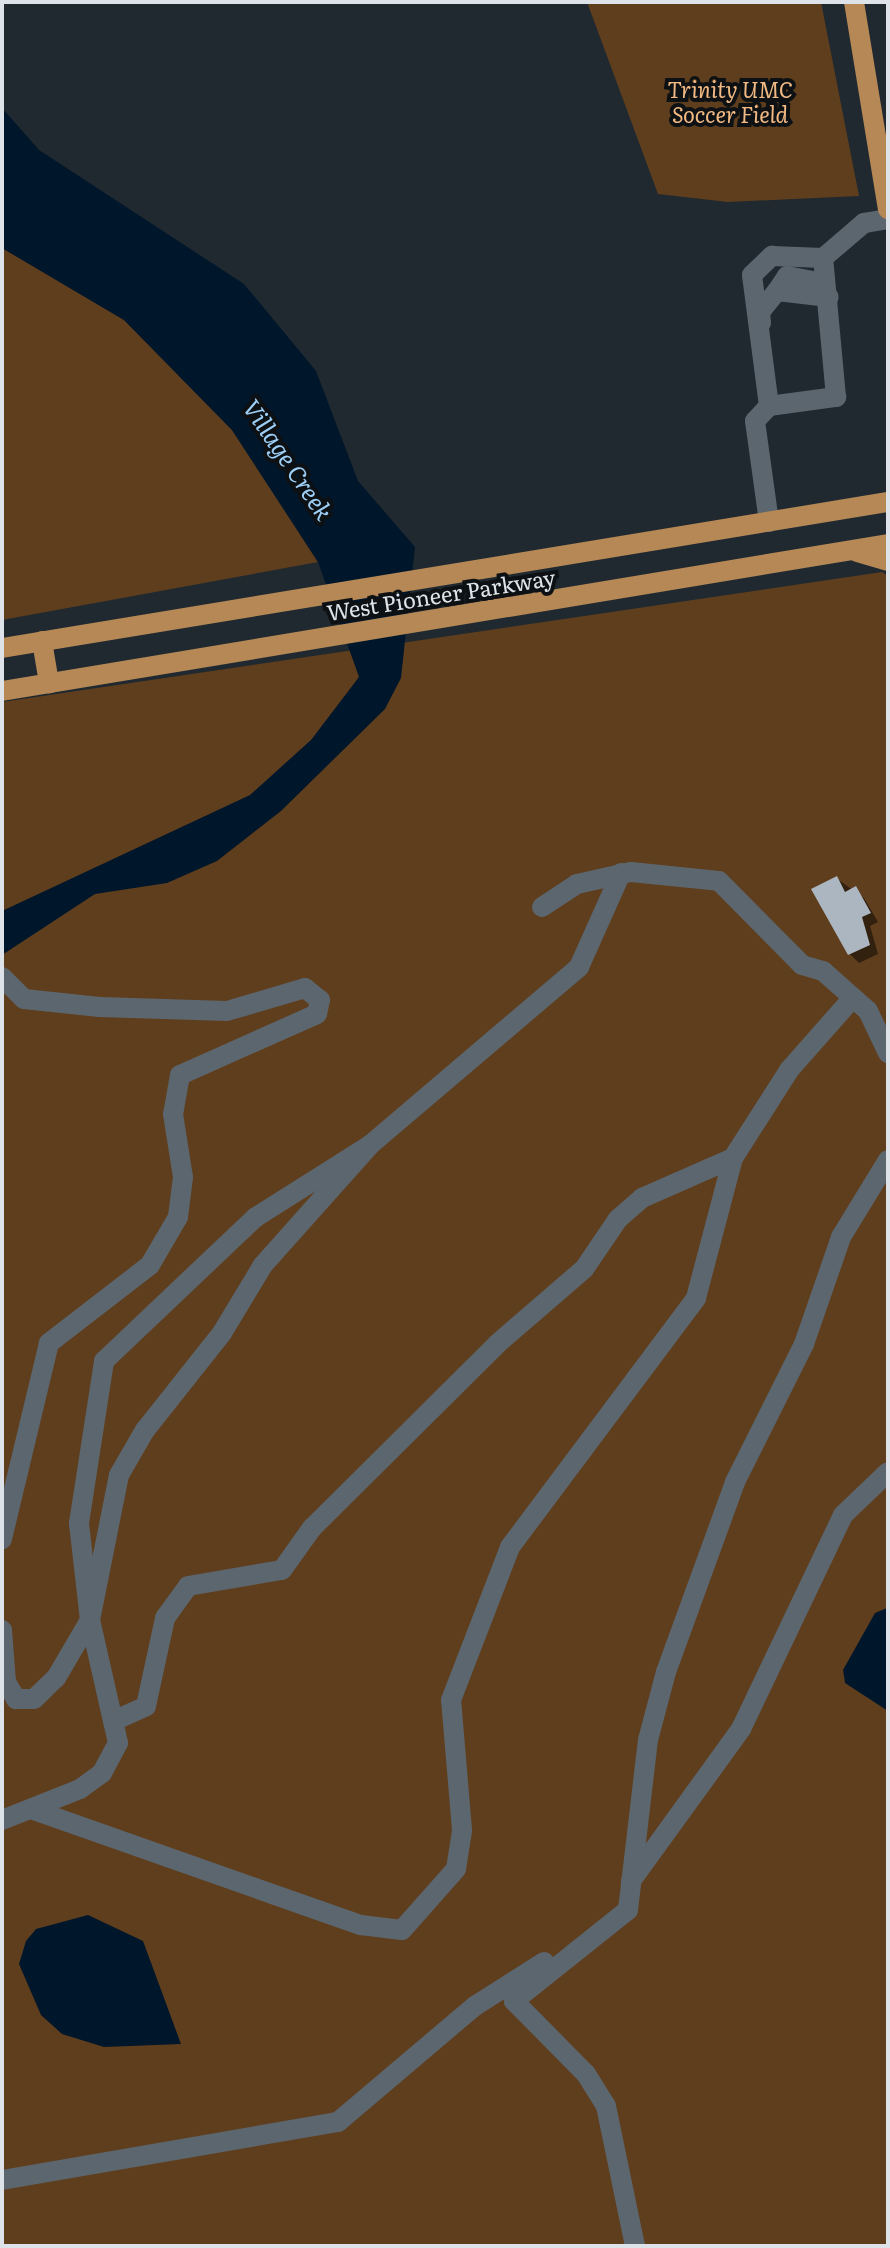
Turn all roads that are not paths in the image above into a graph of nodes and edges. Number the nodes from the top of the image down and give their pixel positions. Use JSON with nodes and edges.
{"nodes":[{"id":1,"x":854,"y":2,"type":"edge"},
{"id":2,"x":888,"y":209,"type":"edge"},
{"id":3,"x":888,"y":219,"type":"edge"},
{"id":4,"x":823,"y":258,"type":"junction"},
{"id":5,"x":823,"y":295,"type":"junction"},
{"id":6,"x":766,"y":398,"type":"junction"},
{"id":7,"x":888,"y":502,"type":"edge"},
{"id":8,"x":769,"y":522,"type":"junction"},
{"id":9,"x":888,"y":544,"type":"edge"},
{"id":10,"x":849,"y":550,"type":"junction"},
{"id":11,"x":888,"y":561,"type":"edge"},
{"id":12,"x":42,"y":641,"type":"junction"},
{"id":13,"x":2,"y":648,"type":"edge"},
{"id":14,"x":49,"y":683,"type":"junction"},
{"id":15,"x":2,"y":691,"type":"edge"},
{"id":16,"x":621,"y":873,"type":"junction"},
{"id":17,"x":542,"y":907,"type":"dead end"},
{"id":18,"x":3,"y":977,"type":"edge"},
{"id":19,"x":850,"y":1001,"type":"junction"},
{"id":20,"x":888,"y":1053,"type":"edge"},
{"id":21,"x":370,"y":1145,"type":"junction"},
{"id":22,"x":733,"y":1158,"type":"junction"},
{"id":23,"x":888,"y":1160,"type":"edge"},
{"id":24,"x":888,"y":1472,"type":"edge"},
{"id":25,"x":2,"y":1539,"type":"edge"},
{"id":26,"x":90,"y":1620,"type":"junction"},
{"id":27,"x":2,"y":1630,"type":"edge"},
{"id":28,"x":113,"y":1721,"type":"junction"},
{"id":29,"x":31,"y":1809,"type":"junction"},
{"id":30,"x":2,"y":1820,"type":"edge"},
{"id":31,"x":2,"y":2180,"type":"edge"},
{"id":32,"x":635,"y":2246,"type":"edge"}],
"edges":[{"from":1,"to":2,"type":"main road"},
{"from":3,"to":4,"type":"lane"},
{"from":4,"to":5,"type":"lane"},
{"from":4,"to":6,"type":"lane"},
{"from":5,"to":6,"type":"lane"},
{"from":5,"to":6,"type":"lane"},
{"from":6,"to":8,"type":"lane"},
{"from":7,"to":8,"type":"main road","name":"West Pioneer Parkway"},
{"from":8,"to":12,"type":"main road","name":"West Pioneer Parkway"},
{"from":9,"to":10,"type":"main road","name":"West Pioneer Parkway"},
{"from":10,"to":11,"type":"main road"},
{"from":10,"to":14,"type":"main road","name":"West Pioneer Parkway"},
{"from":12,"to":13,"type":"main road","name":"West Pioneer Parkway"},
{"from":12,"to":14,"type":"main road"},
{"from":14,"to":15,"type":"main road","name":"West Pioneer Parkway"},
{"from":16,"to":17,"type":"lane"},
{"from":16,"to":19,"type":"lane"},
{"from":16,"to":21,"type":"lane"},
{"from":18,"to":25,"type":"lane"},
{"from":19,"to":20,"type":"lane"},
{"from":19,"to":22,"type":"lane"},
{"from":21,"to":26,"type":"lane"},
{"from":21,"to":26,"type":"lane"},
{"from":22,"to":28,"type":"lane"},
{"from":22,"to":29,"type":"lane"},
{"from":23,"to":32,"type":"lane"},
{"from":24,"to":31,"type":"lane"},
{"from":26,"to":27,"type":"lane"},
{"from":26,"to":28,"type":"lane"},
{"from":28,"to":29,"type":"lane"},
{"from":29,"to":30,"type":"lane"}]}
